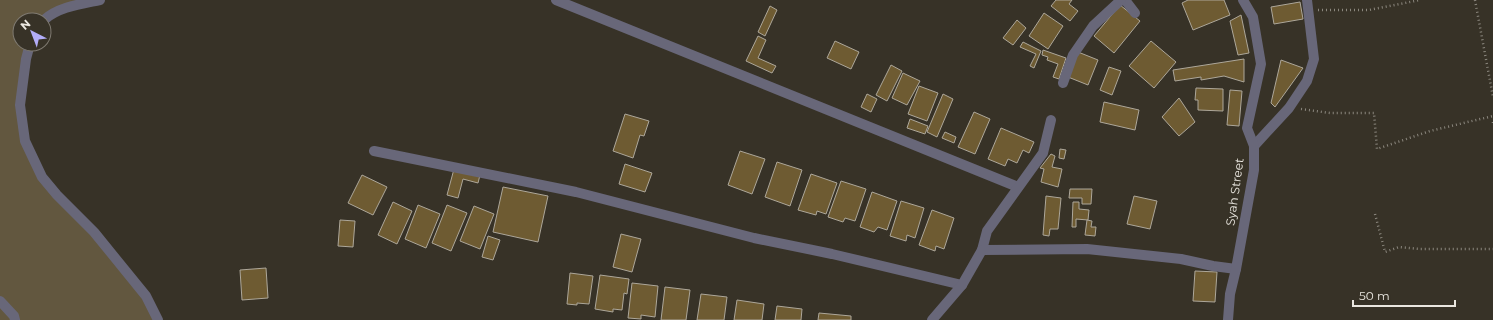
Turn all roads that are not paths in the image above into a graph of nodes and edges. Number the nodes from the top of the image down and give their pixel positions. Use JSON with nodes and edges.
{"nodes":[{"id":1,"x":100,"y":0,"type":"edge"},
{"id":2,"x":556,"y":0,"type":"edge"},
{"id":3,"x":1122,"y":0,"type":"edge"},
{"id":4,"x":1125,"y":0,"type":"edge"},
{"id":5,"x":1243,"y":0,"type":"edge"},
{"id":6,"x":1307,"y":5,"type":"edge"},
{"id":7,"x":52,"y":13,"type":"edge"},
{"id":8,"x":1135,"y":13,"type":"dead end"},
{"id":9,"x":28,"y":52,"type":"edge"},
{"id":10,"x":1063,"y":83,"type":"dead end"},
{"id":11,"x":1051,"y":120,"type":"dead end"},
{"id":12,"x":1254,"y":146,"type":"junction"},
{"id":13,"x":374,"y":151,"type":"dead end"},
{"id":14,"x":1018,"y":187,"type":"junction"},
{"id":15,"x":982,"y":250,"type":"junction"},
{"id":16,"x":1236,"y":269,"type":"junction"},
{"id":17,"x":962,"y":285,"type":"junction"},
{"id":18,"x":0,"y":301,"type":"edge"},
{"id":19,"x":15,"y":320,"type":"edge"},
{"id":20,"x":158,"y":320,"type":"edge"},
{"id":21,"x":932,"y":320,"type":"edge"},
{"id":22,"x":1228,"y":320,"type":"edge"}],
"edges":[{"from":1,"to":7,"type":"street"},
{"from":2,"to":14,"type":"street"},
{"from":3,"to":10,"type":"street"},
{"from":4,"to":8,"type":"street"},
{"from":5,"to":12,"type":"street","name":"Syah Street"},
{"from":6,"to":12,"type":"street"},
{"from":9,"to":20,"type":"street"},
{"from":11,"to":14,"type":"street"},
{"from":12,"to":16,"type":"street","name":"Syah Street"},
{"from":13,"to":17,"type":"street"},
{"from":14,"to":15,"type":"street"},
{"from":15,"to":16,"type":"street"},
{"from":15,"to":17,"type":"street"},
{"from":16,"to":22,"type":"street","name":"Syah Street"},
{"from":17,"to":21,"type":"street"},
{"from":18,"to":19,"type":"street"}]}
